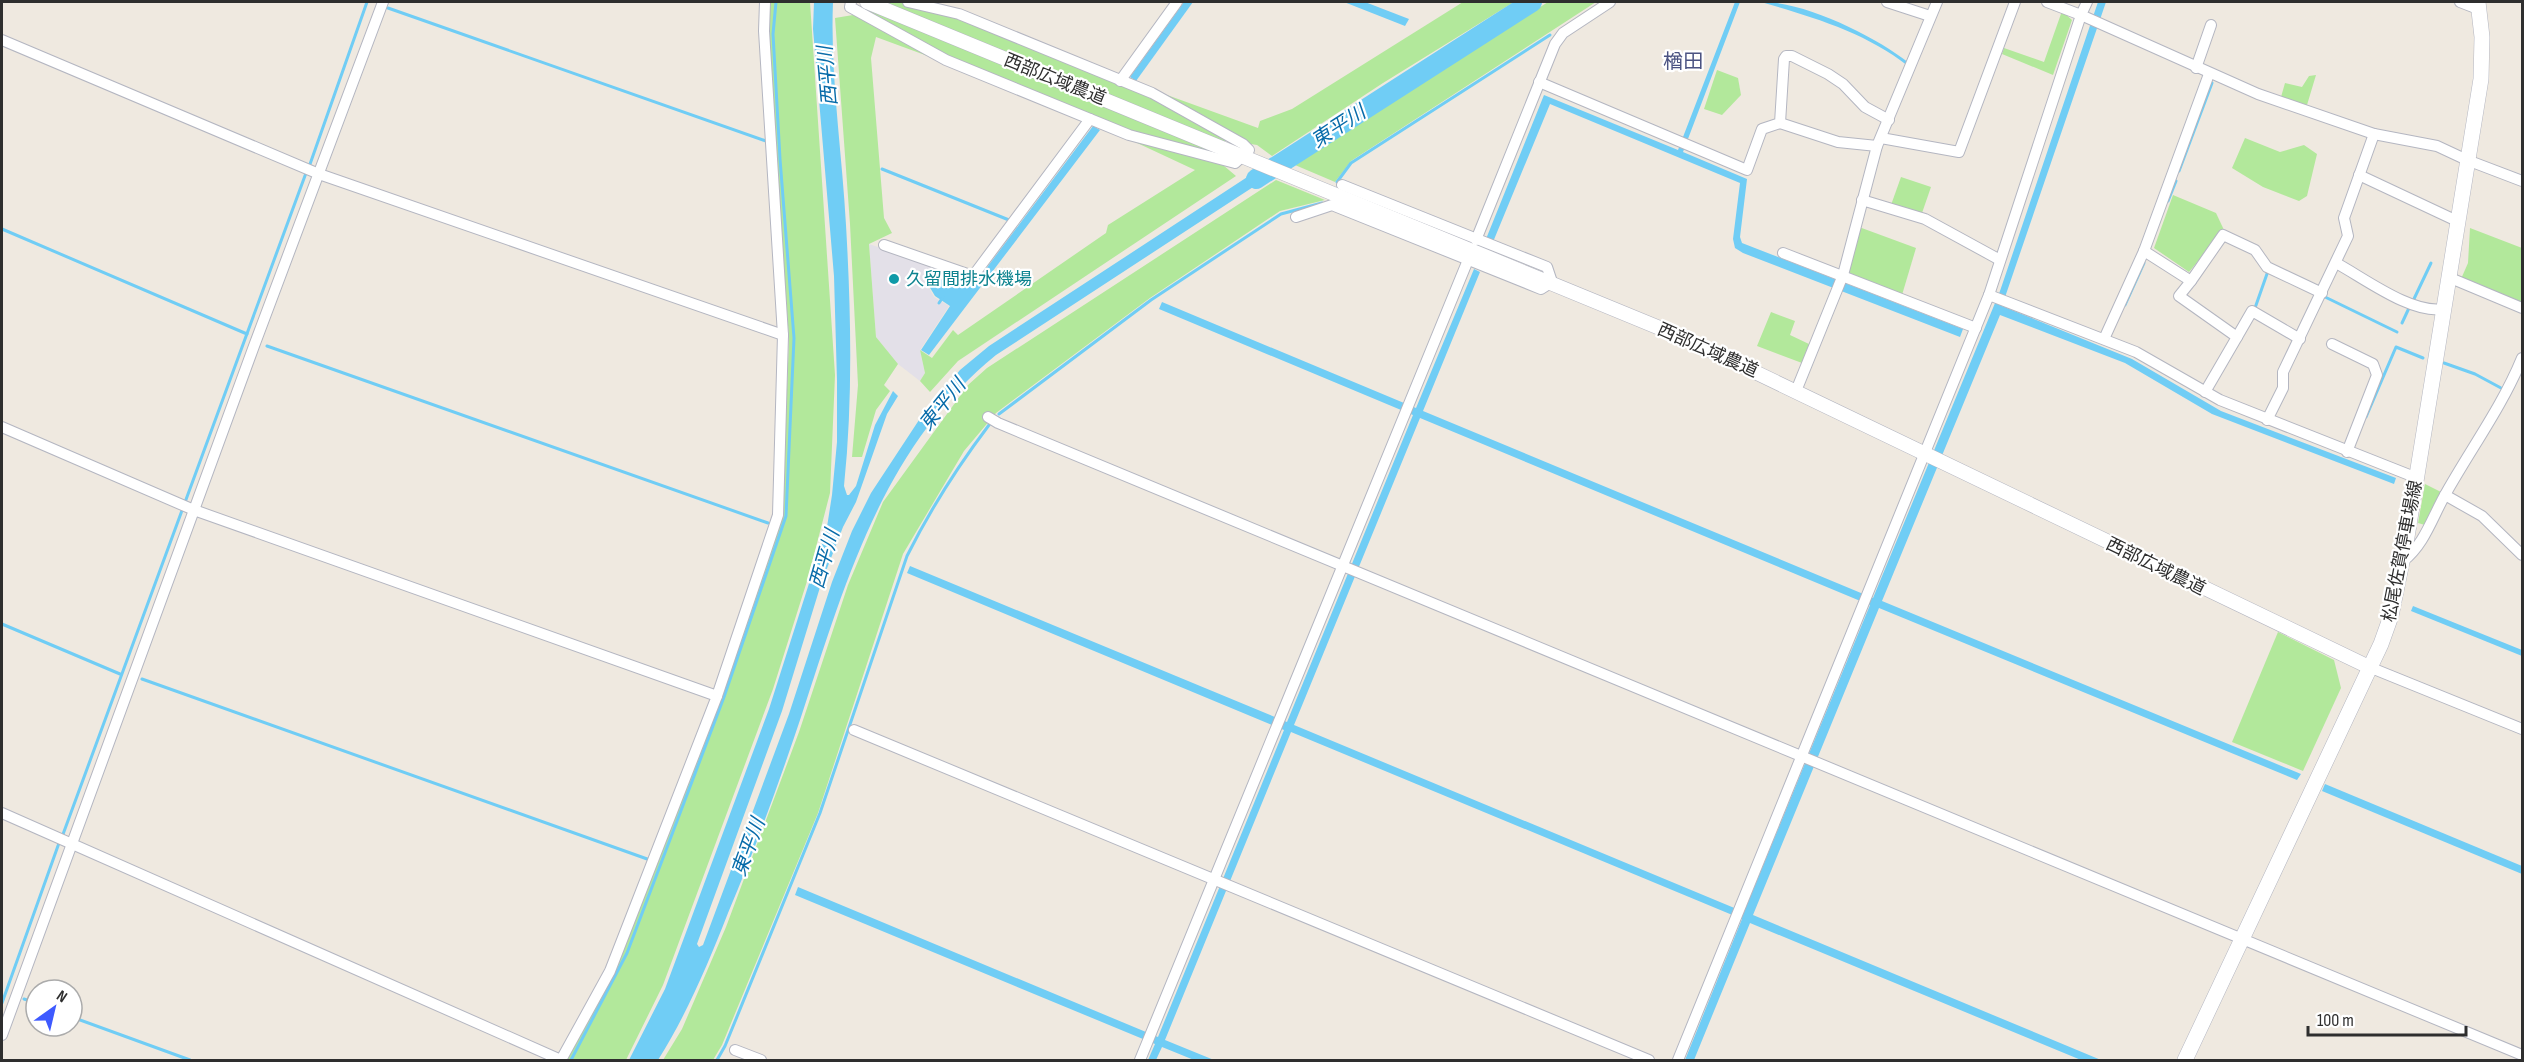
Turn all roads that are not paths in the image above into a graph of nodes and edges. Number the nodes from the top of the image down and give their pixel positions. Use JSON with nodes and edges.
{"nodes":[{"id":1,"x":383,"y":2,"type":"edge"},
{"id":2,"x":765,"y":2,"type":"edge"},
{"id":3,"x":851,"y":2,"type":"edge"},
{"id":4,"x":867,"y":2,"type":"edge"},
{"id":5,"x":908,"y":2,"type":"edge"},
{"id":6,"x":1177,"y":2,"type":"edge"},
{"id":7,"x":1610,"y":2,"type":"edge"},
{"id":8,"x":1887,"y":2,"type":"edge"},
{"id":9,"x":1937,"y":2,"type":"edge"},
{"id":10,"x":2015,"y":2,"type":"edge"},
{"id":11,"x":2047,"y":2,"type":"edge"},
{"id":12,"x":2087,"y":2,"type":"edge"},
{"id":13,"x":2460,"y":2,"type":"edge"},
{"id":14,"x":2478,"y":5,"type":"edge"},
{"id":15,"x":1930,"y":16,"type":"junction"},
{"id":16,"x":2084,"y":17,"type":"junction"},
{"id":17,"x":2211,"y":26,"type":"dead end"},
{"id":18,"x":2,"y":40,"type":"edge"},
{"id":19,"x":2196,"y":68,"type":"junction"},
{"id":20,"x":2209,"y":74,"type":"junction"},
{"id":21,"x":1120,"y":81,"type":"junction"},
{"id":22,"x":1539,"y":82,"type":"junction"},
{"id":23,"x":1090,"y":119,"type":"junction"},
{"id":24,"x":1888,"y":120,"type":"junction"},
{"id":25,"x":1780,"y":123,"type":"junction"},
{"id":26,"x":2374,"y":134,"type":"junction"},
{"id":27,"x":1879,"y":142,"type":"junction"},
{"id":28,"x":1243,"y":156,"type":"junction"},
{"id":29,"x":2467,"y":160,"type":"junction"},
{"id":30,"x":319,"y":174,"type":"junction"},
{"id":31,"x":2360,"y":175,"type":"junction"},
{"id":32,"x":2523,"y":181,"type":"edge"},
{"id":33,"x":1342,"y":185,"type":"dead end"},
{"id":34,"x":1862,"y":200,"type":"junction"},
{"id":35,"x":1296,"y":217,"type":"dead end"},
{"id":36,"x":2457,"y":221,"type":"junction"},
{"id":37,"x":1476,"y":240,"type":"junction"},
{"id":38,"x":884,"y":245,"type":"dead end"},
{"id":39,"x":2144,"y":251,"type":"junction"},
{"id":40,"x":1783,"y":253,"type":"dead end"},
{"id":41,"x":1468,"y":260,"type":"junction"},
{"id":42,"x":2000,"y":260,"type":"junction"},
{"id":43,"x":2337,"y":263,"type":"junction"},
{"id":44,"x":1842,"y":277,"type":"junction"},
{"id":45,"x":2448,"y":277,"type":"junction"},
{"id":46,"x":2191,"y":281,"type":"junction"},
{"id":47,"x":1552,"y":282,"type":"junction"},
{"id":48,"x":2320,"y":294,"type":"junction"},
{"id":49,"x":1991,"y":296,"type":"junction"},
{"id":50,"x":2523,"y":308,"type":"edge"},
{"id":51,"x":2443,"y":309,"type":"junction"},
{"id":52,"x":1976,"y":328,"type":"junction"},
{"id":53,"x":783,"y":335,"type":"junction"},
{"id":54,"x":2237,"y":337,"type":"junction"},
{"id":55,"x":2104,"y":339,"type":"junction"},
{"id":56,"x":2300,"y":339,"type":"junction"},
{"id":57,"x":2332,"y":344,"type":"dead end"},
{"id":58,"x":2523,"y":358,"type":"edge"},
{"id":59,"x":2518,"y":377,"type":"edge"},
{"id":60,"x":1796,"y":391,"type":"junction"},
{"id":61,"x":2205,"y":392,"type":"junction"},
{"id":62,"x":988,"y":417,"type":"dead end"},
{"id":63,"x":2267,"y":420,"type":"junction"},
{"id":64,"x":2,"y":428,"type":"edge"},
{"id":65,"x":2347,"y":452,"type":"junction"},
{"id":66,"x":1925,"y":454,"type":"junction"},
{"id":67,"x":2417,"y":478,"type":"junction"},
{"id":68,"x":2445,"y":495,"type":"junction"},
{"id":69,"x":194,"y":510,"type":"junction"},
{"id":70,"x":2523,"y":555,"type":"edge"},
{"id":71,"x":2403,"y":561,"type":"junction"},
{"id":72,"x":1346,"y":566,"type":"junction"},
{"id":73,"x":2369,"y":667,"type":"junction"},
{"id":74,"x":717,"y":696,"type":"junction"},
{"id":75,"x":2523,"y":729,"type":"edge"},
{"id":76,"x":854,"y":730,"type":"dead end"},
{"id":77,"x":1803,"y":756,"type":"junction"},
{"id":78,"x":2,"y":813,"type":"edge"},
{"id":79,"x":72,"y":844,"type":"junction"},
{"id":80,"x":1217,"y":881,"type":"junction"},
{"id":81,"x":2241,"y":938,"type":"junction"},
{"id":82,"x":2,"y":1032,"type":"edge"},
{"id":83,"x":735,"y":1050,"type":"dead end"},
{"id":84,"x":2523,"y":1055,"type":"edge"},
{"id":85,"x":561,"y":1060,"type":"edge"},
{"id":86,"x":761,"y":1060,"type":"edge"},
{"id":87,"x":1140,"y":1060,"type":"edge"},
{"id":88,"x":1649,"y":1060,"type":"edge"},
{"id":89,"x":1678,"y":1060,"type":"edge"},
{"id":90,"x":2185,"y":1060,"type":"edge"}],
"edges":[{"from":1,"to":30,"type":"street"},
{"from":2,"to":53,"type":"street"},
{"from":3,"to":23,"type":"street"},
{"from":4,"to":28,"type":"street","name":"西部広域農道"},
{"from":5,"to":21,"type":"street"},
{"from":6,"to":21,"type":"street"},
{"from":7,"to":22,"type":"street"},
{"from":8,"to":15,"type":"street"},
{"from":9,"to":15,"type":"street"},
{"from":10,"to":27,"type":"street"},
{"from":11,"to":16,"type":"street"},
{"from":12,"to":16,"type":"street"},
{"from":13,"to":14,"type":"street"},
{"from":14,"to":29,"type":"main road","name":"松尾佐賀停車場線"},
{"from":15,"to":24,"type":"street"},
{"from":16,"to":19,"type":"street"},
{"from":16,"to":42,"type":"street"},
{"from":17,"to":19,"type":"street"},
{"from":18,"to":30,"type":"street"},
{"from":19,"to":20,"type":"street"},
{"from":20,"to":26,"type":"street"},
{"from":20,"to":39,"type":"street"},
{"from":21,"to":28,"type":"street"},
{"from":22,"to":25,"type":"street"},
{"from":22,"to":37,"type":"street"},
{"from":23,"to":28,"type":"street"},
{"from":23,"to":38,"type":"street"},
{"from":24,"to":25,"type":"street"},
{"from":24,"to":27,"type":"street"},
{"from":25,"to":27,"type":"street"},
{"from":26,"to":29,"type":"street"},
{"from":26,"to":31,"type":"street"},
{"from":27,"to":34,"type":"street"},
{"from":28,"to":47,"type":"street","name":"西部広域農道"},
{"from":29,"to":32,"type":"street"},
{"from":29,"to":36,"type":"main road","name":"松尾佐賀停車場線"},
{"from":30,"to":53,"type":"street"},
{"from":30,"to":69,"type":"street"},
{"from":31,"to":36,"type":"street"},
{"from":31,"to":43,"type":"street"},
{"from":33,"to":37,"type":"street"},
{"from":34,"to":42,"type":"street"},
{"from":34,"to":44,"type":"street"},
{"from":35,"to":41,"type":"street"},
{"from":36,"to":45,"type":"main road","name":"松尾佐賀停車場線"},
{"from":37,"to":47,"type":"street"},
{"from":39,"to":46,"type":"street"},
{"from":39,"to":55,"type":"street"},
{"from":40,"to":44,"type":"street"},
{"from":41,"to":47,"type":"street"},
{"from":41,"to":72,"type":"street"},
{"from":42,"to":49,"type":"street"},
{"from":43,"to":48,"type":"street"},
{"from":43,"to":51,"type":"street"},
{"from":44,"to":52,"type":"street"},
{"from":44,"to":60,"type":"street"},
{"from":45,"to":50,"type":"street"},
{"from":45,"to":51,"type":"main road","name":"松尾佐賀停車場線"},
{"from":46,"to":48,"type":"street"},
{"from":46,"to":54,"type":"street"},
{"from":47,"to":60,"type":"street","name":"西部広域農道"},
{"from":48,"to":56,"type":"street"},
{"from":49,"to":52,"type":"street"},
{"from":49,"to":55,"type":"street"},
{"from":51,"to":67,"type":"main road","name":"松尾佐賀停車場線"},
{"from":52,"to":66,"type":"street"},
{"from":53,"to":74,"type":"street"},
{"from":54,"to":56,"type":"street"},
{"from":54,"to":61,"type":"street"},
{"from":55,"to":61,"type":"street"},
{"from":56,"to":63,"type":"street"},
{"from":57,"to":65,"type":"street"},
{"from":58,"to":59,"type":"street"},
{"from":59,"to":68,"type":"street"},
{"from":60,"to":66,"type":"street","name":"西部広域農道"},
{"from":61,"to":63,"type":"street"},
{"from":62,"to":72,"type":"street"},
{"from":63,"to":65,"type":"street"},
{"from":64,"to":69,"type":"street"},
{"from":65,"to":67,"type":"street"},
{"from":66,"to":73,"type":"street","name":"西部広域農道"},
{"from":66,"to":77,"type":"street"},
{"from":67,"to":71,"type":"main road","name":"松尾佐賀停車場線"},
{"from":68,"to":70,"type":"street"},
{"from":68,"to":71,"type":"street"},
{"from":69,"to":74,"type":"street"},
{"from":69,"to":79,"type":"street"},
{"from":71,"to":73,"type":"main road","name":"松尾佐賀停車場線"},
{"from":72,"to":77,"type":"street"},
{"from":72,"to":80,"type":"street"},
{"from":73,"to":75,"type":"street"},
{"from":73,"to":81,"type":"main road","name":"松尾佐賀停車場線"},
{"from":74,"to":85,"type":"street"},
{"from":76,"to":80,"type":"street"},
{"from":77,"to":81,"type":"street"},
{"from":77,"to":89,"type":"street"},
{"from":78,"to":79,"type":"street"},
{"from":79,"to":82,"type":"street"},
{"from":79,"to":85,"type":"street"},
{"from":80,"to":87,"type":"street"},
{"from":80,"to":88,"type":"street"},
{"from":81,"to":84,"type":"street"},
{"from":81,"to":90,"type":"main road","name":"松尾佐賀停車場線"},
{"from":83,"to":86,"type":"street"}]}
